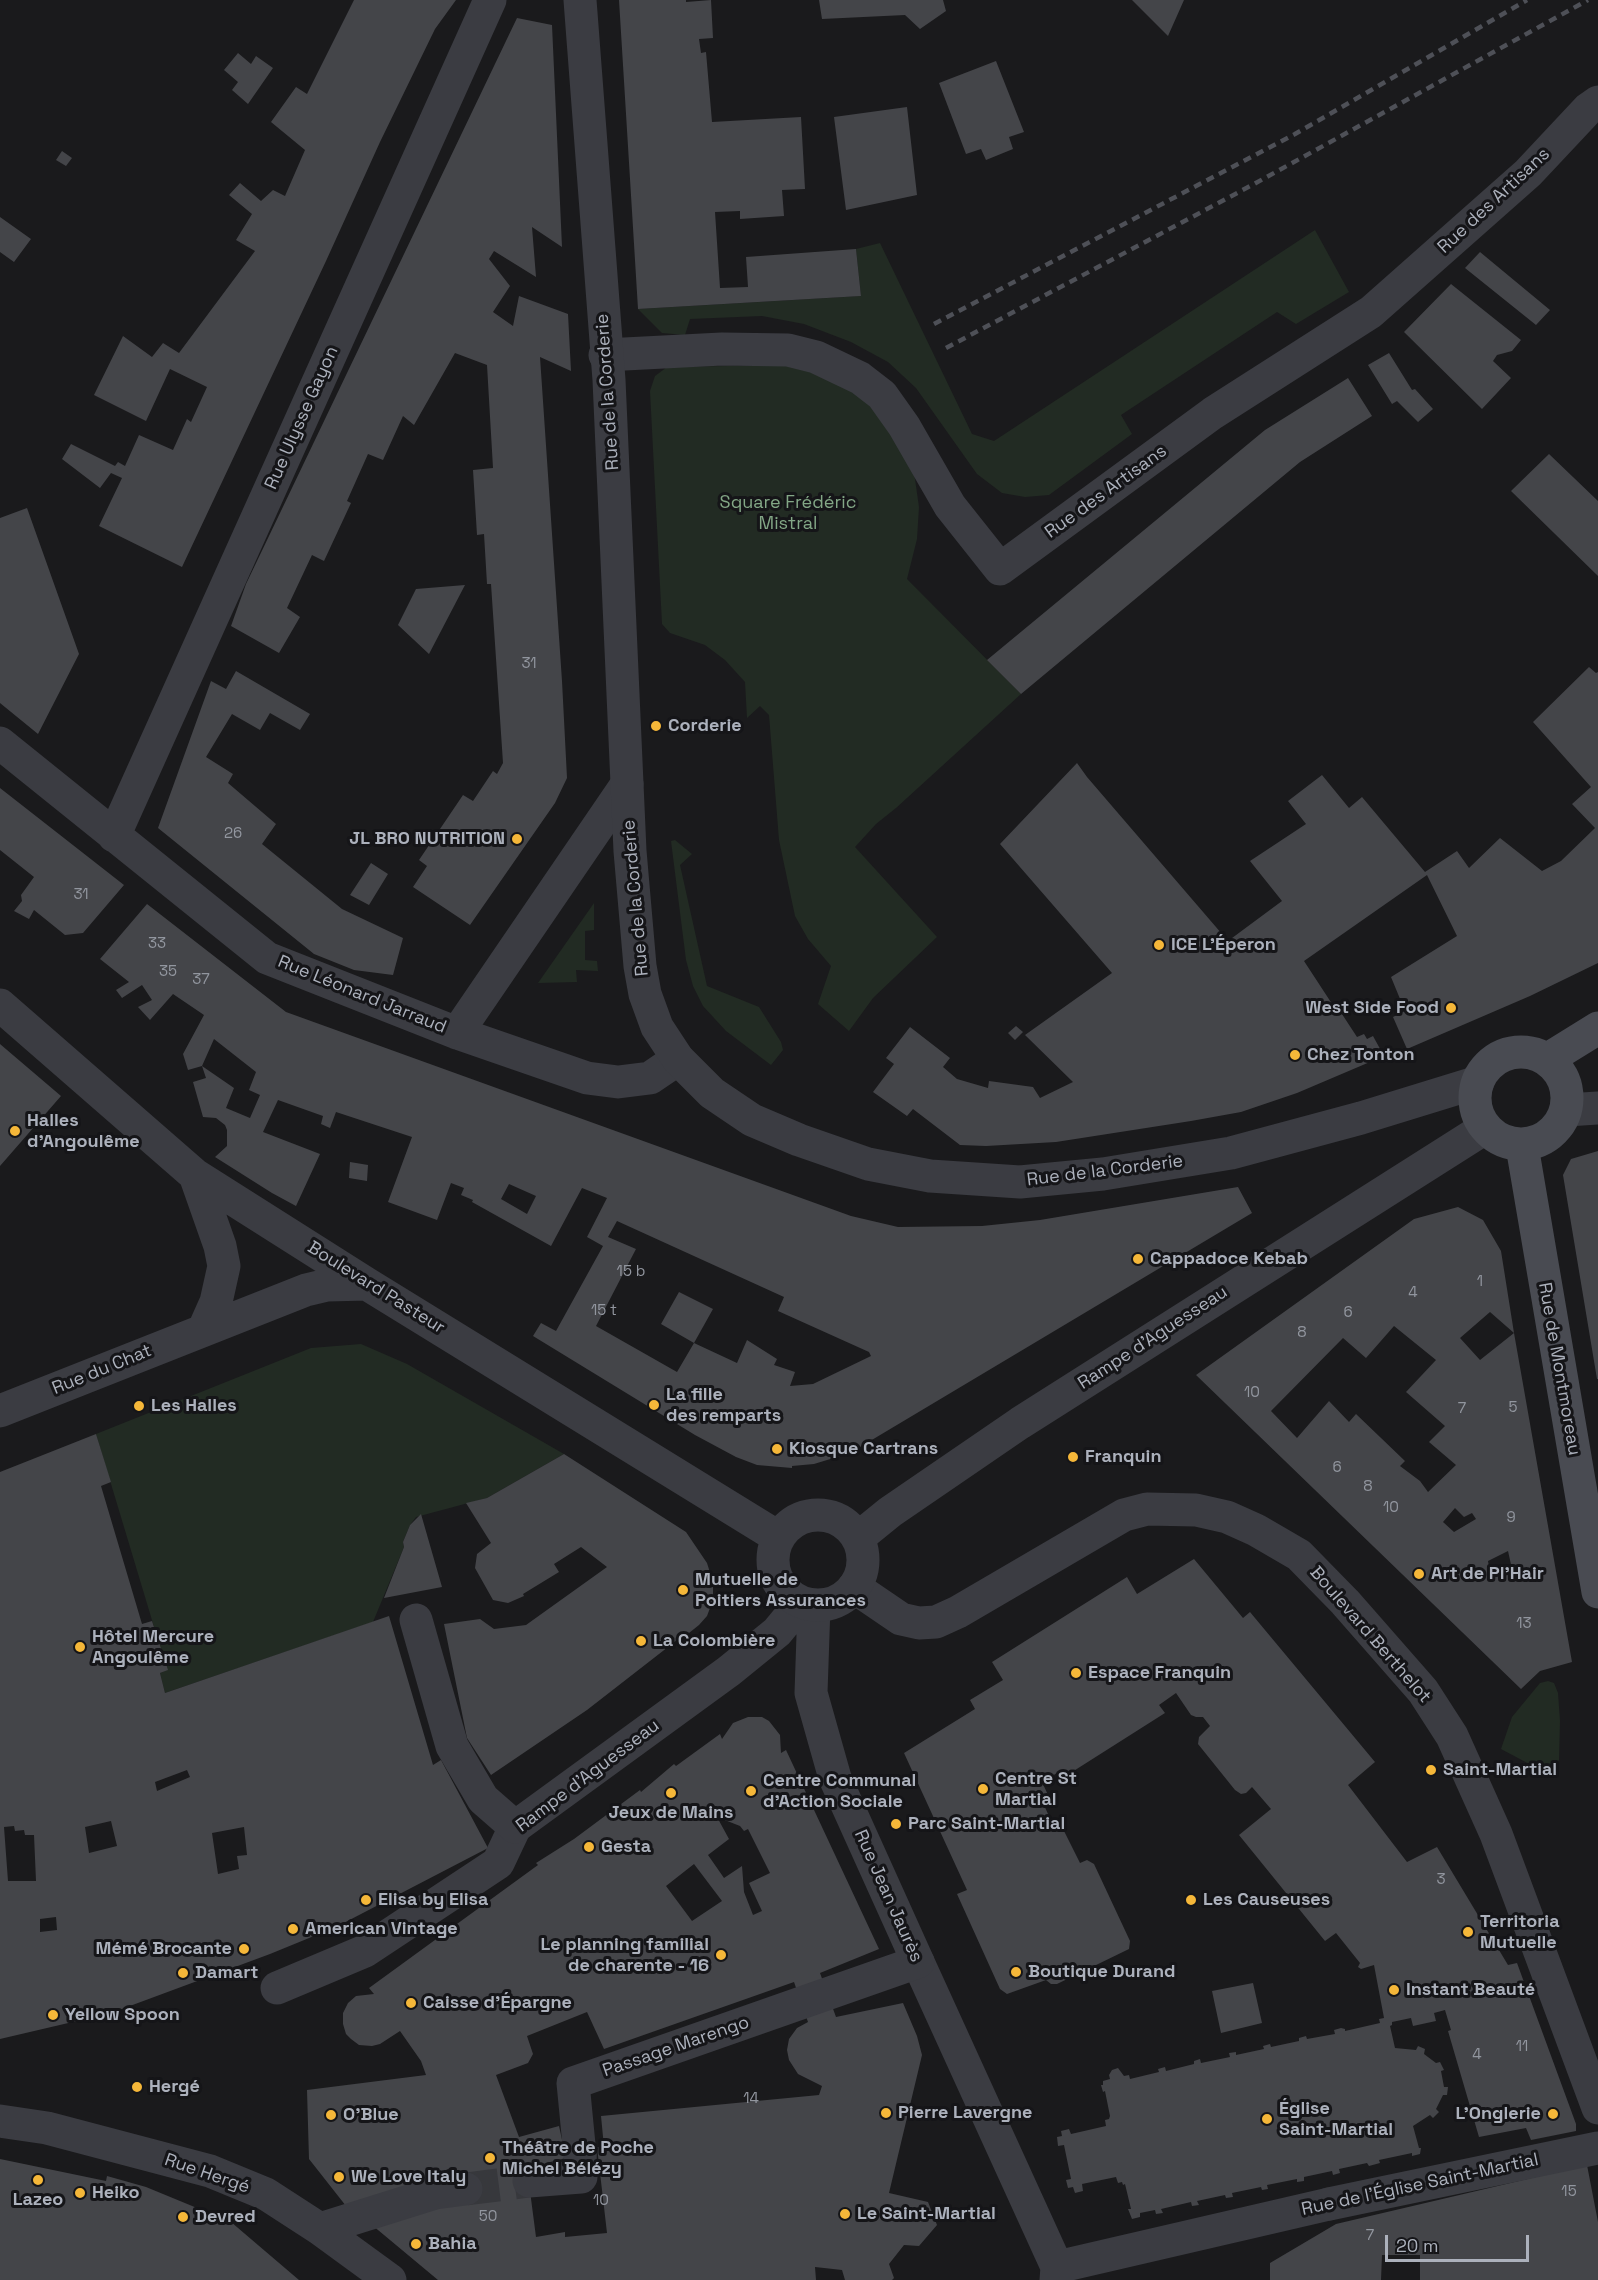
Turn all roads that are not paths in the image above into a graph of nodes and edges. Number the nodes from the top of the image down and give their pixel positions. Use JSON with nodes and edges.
{"nodes":[{"id":1,"x":490,"y":0,"type":"edge"},
{"id":2,"x":580,"y":0,"type":"edge"},
{"id":3,"x":1598,"y":102,"type":"edge"},
{"id":4,"x":605,"y":355,"type":"junction"},
{"id":5,"x":0,"y":743,"type":"edge"},
{"id":6,"x":627,"y":784,"type":"junction"},
{"id":7,"x":114,"y":836,"type":"junction"},
{"id":8,"x":0,"y":1005,"type":"edge"},
{"id":9,"x":1598,"y":1028,"type":"edge"},
{"id":10,"x":457,"y":1033,"type":"junction"},
{"id":11,"x":678,"y":1059,"type":"junction"},
{"id":12,"x":1548,"y":1059,"type":"junction"},
{"id":13,"x":1478,"y":1082,"type":"junction"},
{"id":14,"x":1582,"y":1109,"type":"edge"},
{"id":15,"x":1485,"y":1128,"type":"junction"},
{"id":16,"x":1522,"y":1146,"type":"junction"},
{"id":17,"x":195,"y":1175,"type":"junction"},
{"id":18,"x":367,"y":1284,"type":"junction"},
{"id":19,"x":204,"y":1329,"type":"junction"},
{"id":20,"x":0,"y":1411,"type":"edge"},
{"id":21,"x":778,"y":1537,"type":"junction"},
{"id":22,"x":858,"y":1538,"type":"junction"},
{"id":23,"x":854,"y":1587,"type":"junction"},
{"id":24,"x":1598,"y":1592,"type":"edge"},
{"id":25,"x":808,"y":1604,"type":"junction"},
{"id":26,"x":416,"y":1620,"type":"dead end"},
{"id":27,"x":515,"y":1827,"type":"junction"},
{"id":28,"x":918,"y":1962,"type":"junction"},
{"id":29,"x":277,"y":1988,"type":"dead end"},
{"id":30,"x":1598,"y":2108,"type":"edge"},
{"id":31,"x":0,"y":2121,"type":"edge"},
{"id":32,"x":1598,"y":2148,"type":"edge"},
{"id":33,"x":529,"y":2181,"type":"tunnel mouth"},
{"id":34,"x":466,"y":2188,"type":"tunnel mouth"},
{"id":35,"x":320,"y":2229,"type":"junction"},
{"id":36,"x":1056,"y":2274,"type":"edge"},
{"id":37,"x":390,"y":2280,"type":"edge"}],
"edges":[{"from":1,"to":7,"type":"street","name":"Rue Ulysse Gayon"},
{"from":2,"to":4,"type":"street","name":"Rue de la Corderie"},
{"from":3,"to":4,"type":"street","name":"Rue des Artisans"},
{"from":4,"to":6,"type":"street","name":"Rue de la Corderie"},
{"from":5,"to":7,"type":"street","name":"Rue Léonard Jarraud"},
{"from":6,"to":10,"type":"street","name":"Rue de la Corderie"},
{"from":6,"to":11,"type":"street","name":"Rue de la Corderie"},
{"from":7,"to":10,"type":"street","name":"Rue Léonard Jarraud"},
{"from":8,"to":17,"type":"street","name":"Boulevard Pasteur"},
{"from":9,"to":12,"type":"main road"},
{"from":10,"to":11,"type":"street","name":"Rue Léonard Jarraud"},
{"from":11,"to":13,"type":"street","name":"Rue de la Corderie"},
{"from":12,"to":13,"type":"main road"},
{"from":12,"to":14,"type":"main road"},
{"from":13,"to":15,"type":"main road"},
{"from":14,"to":16,"type":"main road"},
{"from":15,"to":16,"type":"main road"},
{"from":15,"to":22,"type":"street","name":"Rampe d'Aguesseau"},
{"from":16,"to":24,"type":"main road","name":"Rue de Montmoreau"},
{"from":17,"to":18,"type":"street","name":"Boulevard Pasteur"},
{"from":17,"to":19,"type":"street"},
{"from":18,"to":19,"type":"street","name":"Rue du Chat"},
{"from":18,"to":21,"type":"street","name":"Boulevard Pasteur"},
{"from":19,"to":20,"type":"street","name":"Rue du Chat"},
{"from":21,"to":22,"type":"street"},
{"from":21,"to":25,"type":"street"},
{"from":22,"to":23,"type":"street"},
{"from":23,"to":25,"type":"street"},
{"from":23,"to":30,"type":"street","name":"Boulevard Berthelot"},
{"from":25,"to":27,"type":"street","name":"Rampe d'Aguesseau"},
{"from":25,"to":28,"type":"street","name":"Rue Jean Jaurès"},
{"from":26,"to":27,"type":"street"},
{"from":27,"to":29,"type":"street","name":"Rampe d'Aguesseau"},
{"from":28,"to":33,"type":"street","name":"Passage Marengo"},
{"from":28,"to":36,"type":"street","name":"Rue Jean Jaurès"},
{"from":31,"to":35,"type":"street","name":"Rue Hergé"},
{"from":32,"to":36,"type":"street","name":"Rue de l'Église Saint-Martial"},
{"from":34,"to":35,"type":"street"},
{"from":35,"to":37,"type":"street","name":"Rue Hergé"}]}
